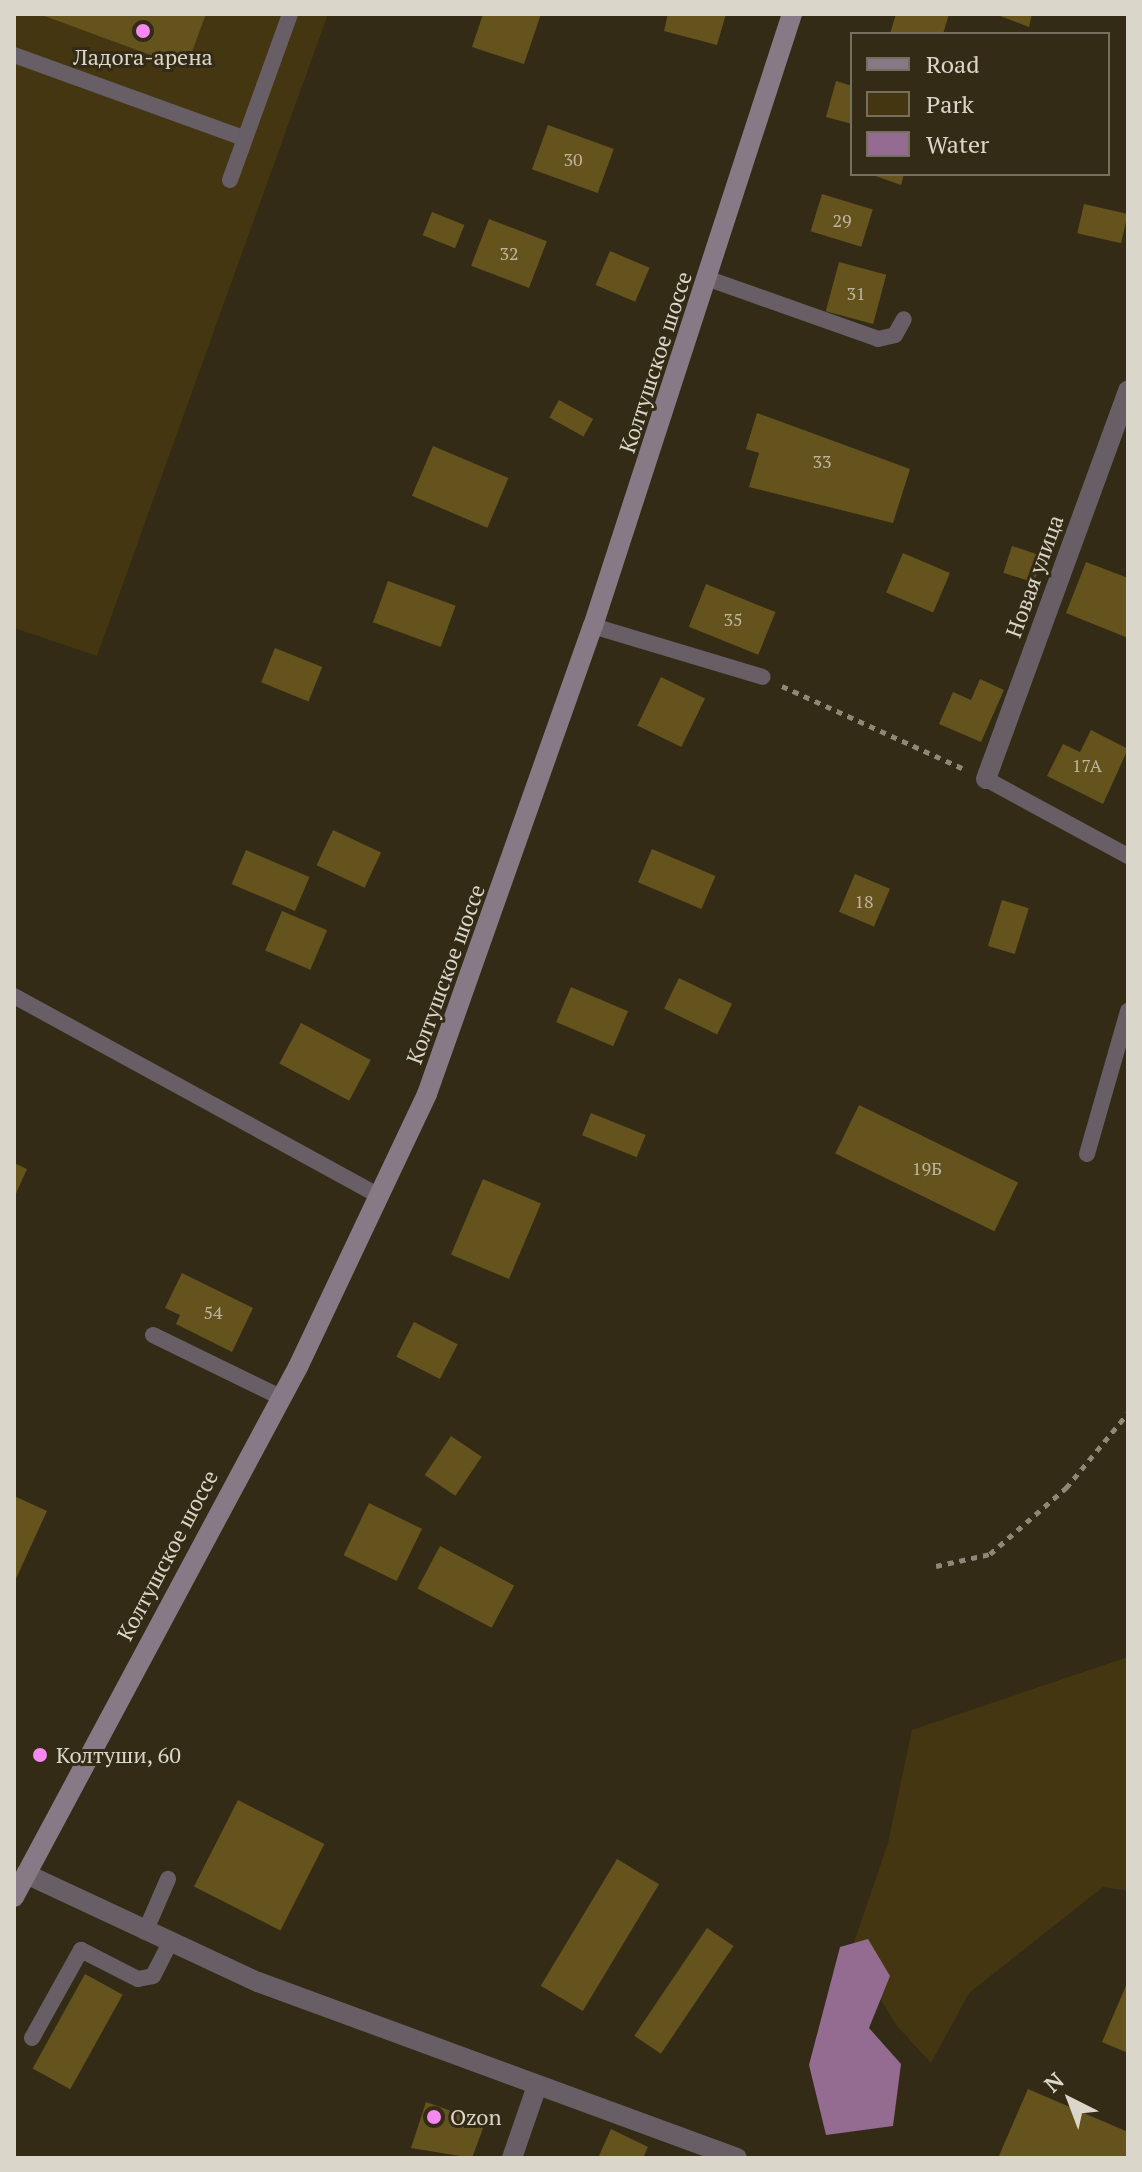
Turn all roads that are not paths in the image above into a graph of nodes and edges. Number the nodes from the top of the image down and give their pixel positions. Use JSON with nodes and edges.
{"nodes":[{"id":1,"x":290,"y":14,"type":"edge"},
{"id":2,"x":792,"y":14,"type":"edge"},
{"id":3,"x":14,"y":55,"type":"edge"},
{"id":4,"x":243,"y":138,"type":"junction"},
{"id":5,"x":230,"y":180,"type":"dead end"},
{"id":6,"x":709,"y":279,"type":"junction"},
{"id":7,"x":904,"y":319,"type":"dead end"},
{"id":8,"x":1128,"y":390,"type":"edge"},
{"id":9,"x":593,"y":626,"type":"junction"},
{"id":10,"x":763,"y":677,"type":"road end"},
{"id":11,"x":986,"y":779,"type":"joint"},
{"id":12,"x":1128,"y":856,"type":"edge"},
{"id":13,"x":14,"y":996,"type":"edge"},
{"id":14,"x":1128,"y":1011,"type":"edge"},
{"id":15,"x":1087,"y":1154,"type":"dead end"},
{"id":16,"x":380,"y":1196,"type":"junction"},
{"id":17,"x":153,"y":1335,"type":"dead end"},
{"id":18,"x":280,"y":1397,"type":"junction"},
{"id":19,"x":26,"y":1874,"type":"junction"},
{"id":20,"x":168,"y":1879,"type":"dead end"},
{"id":21,"x":14,"y":1897,"type":"edge"},
{"id":22,"x":145,"y":1932,"type":"junction"},
{"id":23,"x":170,"y":1943,"type":"junction"},
{"id":24,"x":32,"y":2038,"type":"dead end"},
{"id":25,"x":537,"y":2086,"type":"junction"},
{"id":26,"x":512,"y":2158,"type":"edge"},
{"id":27,"x":737,"y":2158,"type":"edge"}],
"edges":[{"from":1,"to":4,"type":"lane"},
{"from":2,"to":6,"type":"main road","name":"Колтушское шоссе"},
{"from":3,"to":4,"type":"lane"},
{"from":4,"to":5,"type":"lane"},
{"from":6,"to":7,"type":"lane"},
{"from":6,"to":9,"type":"main road","name":"Колтушское шоссе"},
{"from":8,"to":11,"type":"street","name":"Новая улица"},
{"from":9,"to":10,"type":"lane"},
{"from":9,"to":16,"type":"main road","name":"Колтушское шоссе"},
{"from":11,"to":12,"type":"lane"},
{"from":13,"to":16,"type":"lane"},
{"from":14,"to":15,"type":"lane"},
{"from":16,"to":18,"type":"main road","name":"Колтушское шоссе"},
{"from":17,"to":18,"type":"lane"},
{"from":18,"to":19,"type":"main road","name":"Колтушское шоссе"},
{"from":19,"to":21,"type":"main road","name":"Колтушское шоссе"},
{"from":19,"to":22,"type":"street"},
{"from":20,"to":22,"type":"lane"},
{"from":22,"to":23,"type":"street"},
{"from":23,"to":24,"type":"lane"},
{"from":23,"to":25,"type":"street"},
{"from":25,"to":26,"type":"street"},
{"from":25,"to":27,"type":"street"}]}
